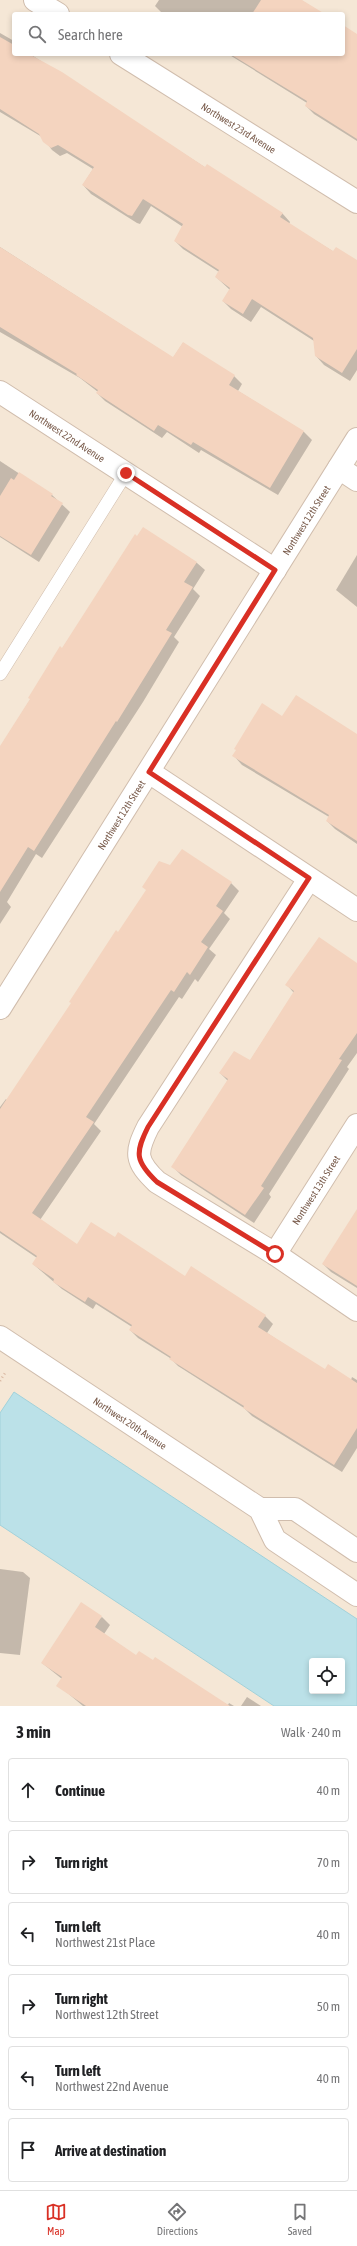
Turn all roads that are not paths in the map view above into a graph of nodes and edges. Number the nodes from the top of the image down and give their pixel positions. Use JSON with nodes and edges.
{"nodes":[{"id":1,"x":35,"y":0,"type":"edge"},
{"id":2,"x":55,"y":12,"type":"edge"},
{"id":3,"x":124,"y":56,"type":"edge"},
{"id":4,"x":357,"y":202,"type":"edge"},
{"id":5,"x":0,"y":392,"type":"edge"},
{"id":6,"x":357,"y":439,"type":"edge"},
{"id":7,"x":339,"y":468,"type":"junction"},
{"id":8,"x":126,"y":473,"type":"junction"},
{"id":9,"x":357,"y":480,"type":"edge"},
{"id":10,"x":275,"y":570,"type":"junction"},
{"id":11,"x":0,"y":674,"type":"edge"},
{"id":12,"x":149,"y":772,"type":"junction"},
{"id":13,"x":309,"y":878,"type":"junction"},
{"id":14,"x":357,"y":910,"type":"edge"},
{"id":15,"x":0,"y":1008,"type":"edge"},
{"id":16,"x":357,"y":1125,"type":"edge"},
{"id":17,"x":275,"y":1254,"type":"junction"},
{"id":18,"x":357,"y":1310,"type":"edge"},
{"id":19,"x":0,"y":1337,"type":"edge"},
{"id":20,"x":260,"y":1510,"type":"junction"},
{"id":21,"x":357,"y":1550,"type":"edge"},
{"id":22,"x":357,"y":1595,"type":"edge"}],
"edges":[{"from":1,"to":2,"type":"street"},
{"from":3,"to":4,"type":"street","name":"Northwest 23rd Avenue"},
{"from":5,"to":8,"type":"street","name":"Northwest 22nd Avenue"},
{"from":6,"to":7,"type":"street","name":"Northwest 12th Street"},
{"from":7,"to":9,"type":"street"},
{"from":7,"to":10,"type":"street","name":"Northwest 12th Street"},
{"from":8,"to":10,"type":"street","name":"Northwest 22nd Avenue"},
{"from":8,"to":11,"type":"lane"},
{"from":10,"to":12,"type":"street","name":"Northwest 12th Street"},
{"from":12,"to":13,"type":"street"},
{"from":12,"to":15,"type":"street","name":"Northwest 12th Street"},
{"from":13,"to":14,"type":"street"},
{"from":13,"to":17,"type":"street"},
{"from":16,"to":17,"type":"street","name":"Northwest 13th Street"},
{"from":17,"to":18,"type":"street"},
{"from":19,"to":20,"type":"street","name":"Northwest 20th Avenue"},
{"from":20,"to":21,"type":"street"},
{"from":20,"to":22,"type":"street","name":"Northwest 20th Avenue"}]}
